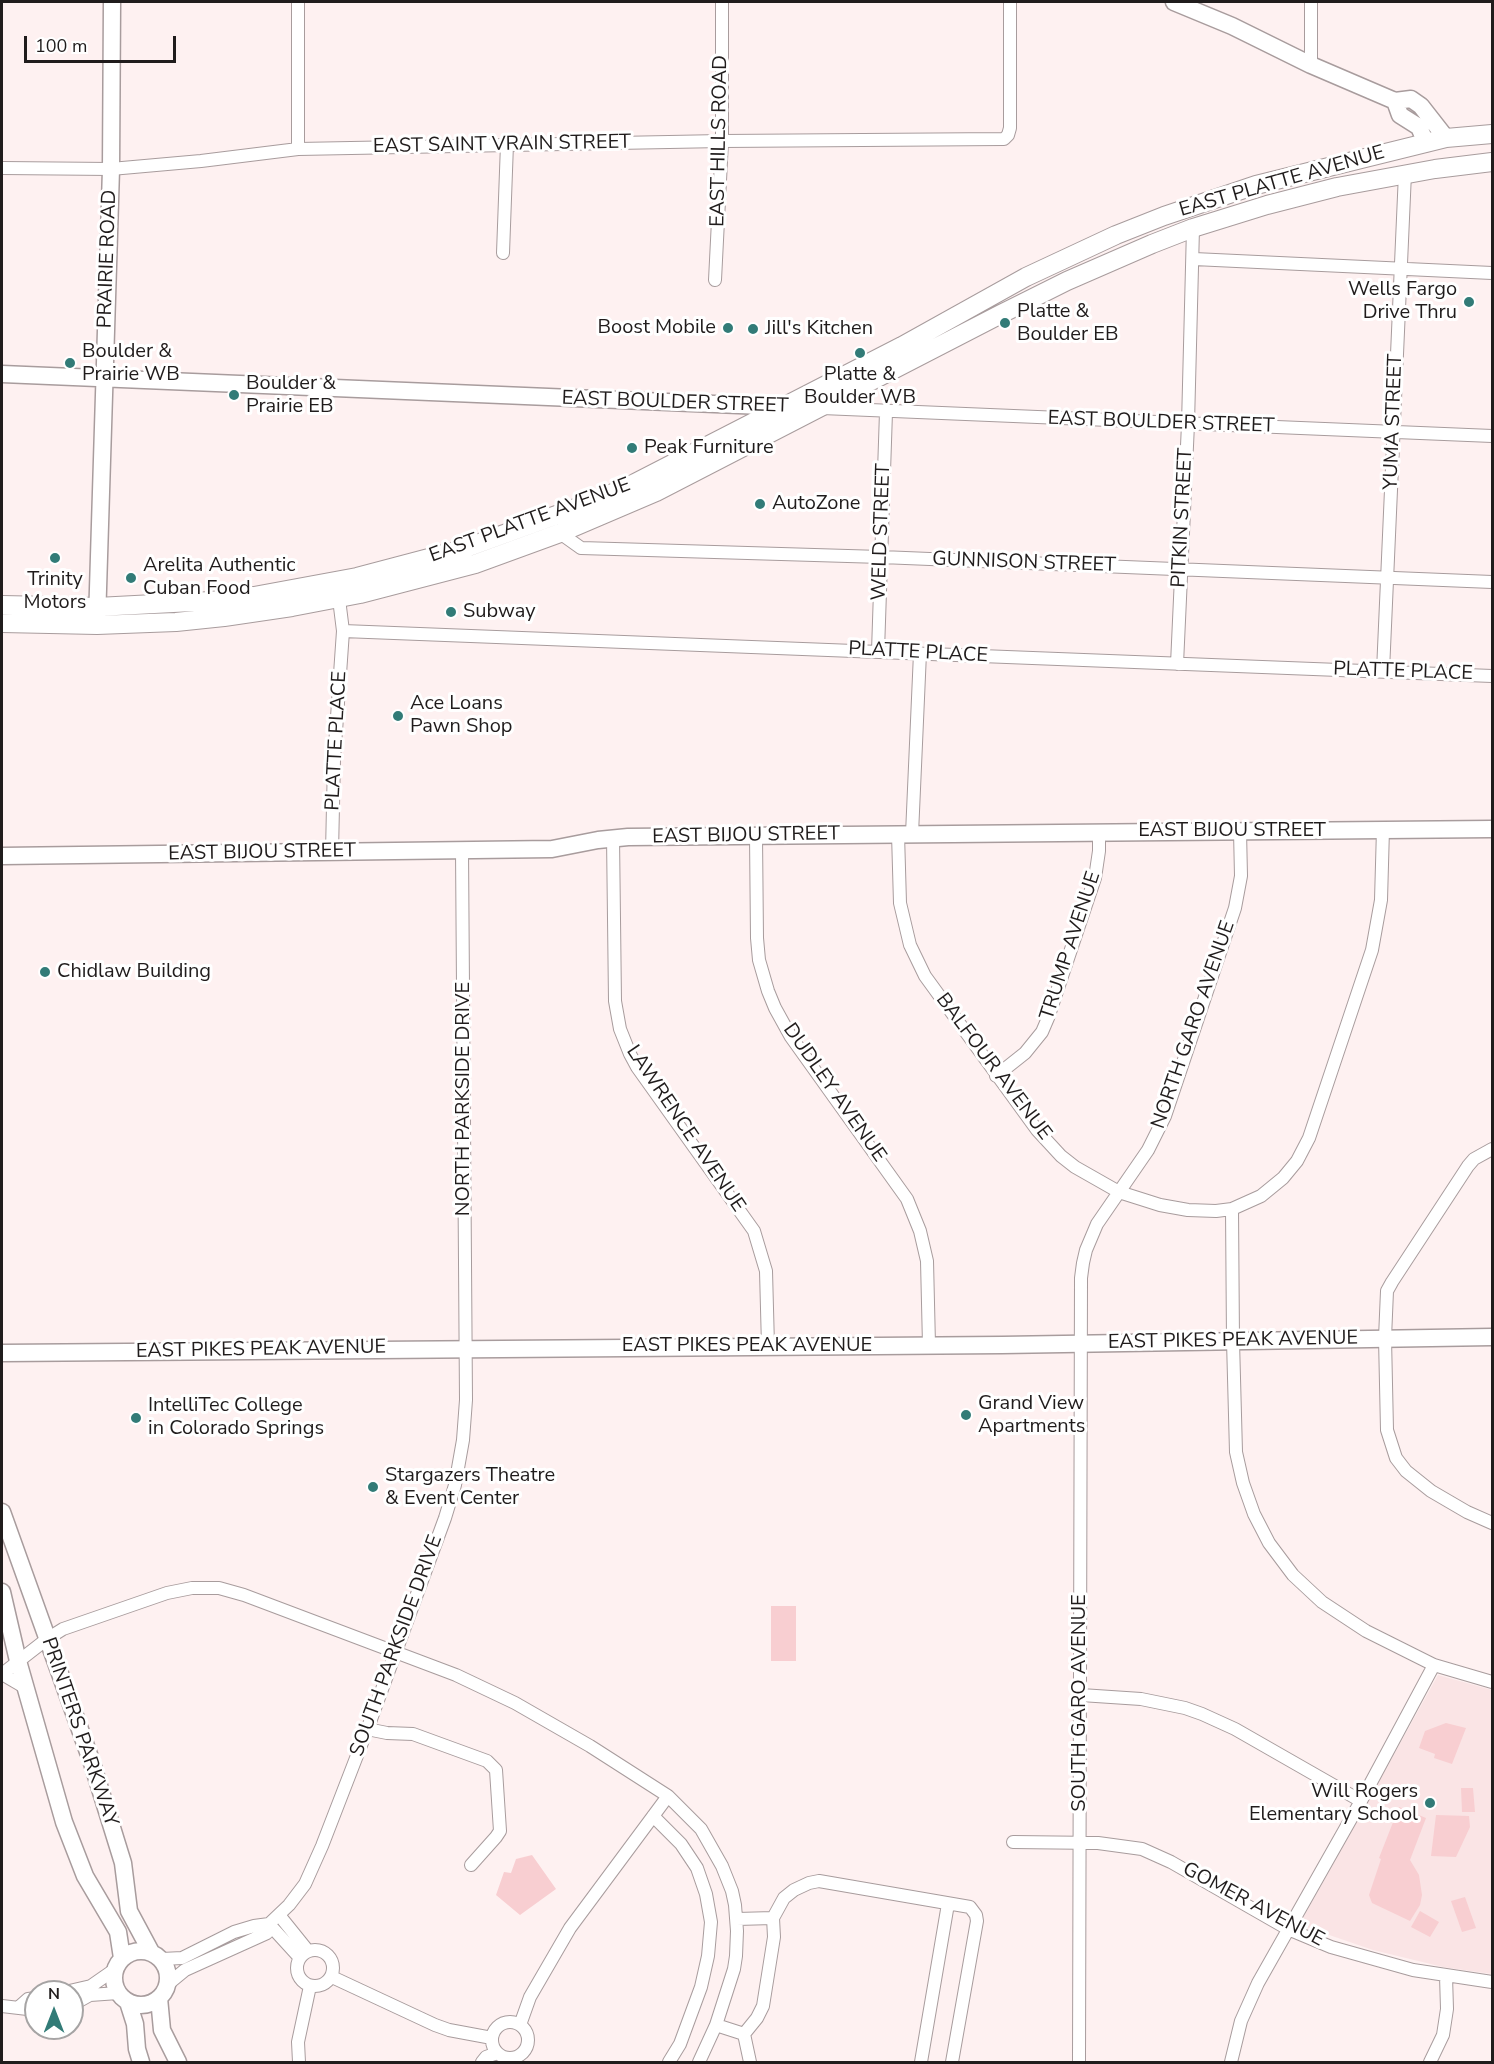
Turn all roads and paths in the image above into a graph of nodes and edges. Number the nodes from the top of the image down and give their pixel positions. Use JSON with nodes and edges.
{"nodes":[{"id":1,"x":112,"y":2,"type":"edge"},
{"id":2,"x":298,"y":2,"type":"edge"},
{"id":3,"x":722,"y":2,"type":"edge"},
{"id":4,"x":1010,"y":2,"type":"edge"},
{"id":5,"x":1174,"y":2,"type":"edge"},
{"id":6,"x":1311,"y":2,"type":"edge"},
{"id":7,"x":1311,"y":65,"type":"junction"},
{"id":8,"x":1395,"y":101,"type":"junction"},
{"id":9,"x":1492,"y":134,"type":"edge"},
{"id":10,"x":1446,"y":138,"type":"junction"},
{"id":11,"x":722,"y":141,"type":"junction"},
{"id":12,"x":1426,"y":143,"type":"junction"},
{"id":13,"x":507,"y":144,"type":"junction"},
{"id":14,"x":298,"y":149,"type":"junction"},
{"id":15,"x":1492,"y":162,"type":"edge"},
{"id":16,"x":2,"y":168,"type":"edge"},
{"id":17,"x":111,"y":169,"type":"junction"},
{"id":18,"x":1405,"y":173,"type":"junction"},
{"id":19,"x":1193,"y":228,"type":"junction"},
{"id":20,"x":503,"y":253,"type":"dead end"},
{"id":21,"x":1194,"y":259,"type":"junction"},
{"id":22,"x":1401,"y":270,"type":"junction"},
{"id":23,"x":1492,"y":273,"type":"edge"},
{"id":24,"x":715,"y":280,"type":"dead end"},
{"id":25,"x":2,"y":374,"type":"edge"},
{"id":26,"x":105,"y":378,"type":"junction"},
{"id":27,"x":726,"y":405,"type":"junction"},
{"id":28,"x":786,"y":407,"type":"junction"},
{"id":29,"x":821,"y":408,"type":"junction"},
{"id":30,"x":886,"y":412,"type":"junction"},
{"id":31,"x":1188,"y":423,"type":"junction"},
{"id":32,"x":741,"y":430,"type":"junction"},
{"id":33,"x":1394,"y":433,"type":"junction"},
{"id":34,"x":1492,"y":436,"type":"edge"},
{"id":35,"x":595,"y":501,"type":"junction"},
{"id":36,"x":520,"y":529,"type":"junction"},
{"id":37,"x":560,"y":533,"type":"junction"},
{"id":38,"x":881,"y":557,"type":"junction"},
{"id":39,"x":475,"y":564,"type":"junction"},
{"id":40,"x":1181,"y":570,"type":"junction"},
{"id":41,"x":1387,"y":577,"type":"junction"},
{"id":42,"x":1492,"y":582,"type":"edge"},
{"id":43,"x":338,"y":590,"type":"junction"},
{"id":44,"x":2,"y":605,"type":"edge"},
{"id":45,"x":97,"y":616,"type":"junction"},
{"id":46,"x":2,"y":623,"type":"edge"},
{"id":47,"x":343,"y":631,"type":"junction"},
{"id":48,"x":878,"y":651,"type":"junction"},
{"id":49,"x":920,"y":653,"type":"junction"},
{"id":50,"x":1177,"y":664,"type":"junction"},
{"id":51,"x":1383,"y":671,"type":"junction"},
{"id":52,"x":1492,"y":676,"type":"edge"},
{"id":53,"x":1383,"y":829,"type":"junction"},
{"id":54,"x":1492,"y":829,"type":"edge"},
{"id":55,"x":1240,"y":831,"type":"junction"},
{"id":56,"x":1099,"y":832,"type":"junction"},
{"id":57,"x":905,"y":834,"type":"junction"},
{"id":58,"x":756,"y":836,"type":"junction"},
{"id":59,"x":613,"y":837,"type":"junction"},
{"id":60,"x":462,"y":850,"type":"junction"},
{"id":61,"x":332,"y":852,"type":"junction"},
{"id":62,"x":2,"y":856,"type":"edge"},
{"id":63,"x":996,"y":1076,"type":"junction"},
{"id":64,"x":1492,"y":1149,"type":"edge"},
{"id":65,"x":1119,"y":1192,"type":"junction"},
{"id":66,"x":1232,"y":1209,"type":"junction"},
{"id":67,"x":1492,"y":1337,"type":"edge"},
{"id":68,"x":1385,"y":1338,"type":"junction"},
{"id":69,"x":1233,"y":1341,"type":"junction"},
{"id":70,"x":1082,"y":1343,"type":"junction"},
{"id":71,"x":929,"y":1345,"type":"junction"},
{"id":72,"x":768,"y":1346,"type":"junction"},
{"id":73,"x":466,"y":1348,"type":"junction"},
{"id":74,"x":2,"y":1353,"type":"edge"},
{"id":75,"x":2,"y":1512,"type":"edge"},
{"id":76,"x":1492,"y":1523,"type":"edge"},
{"id":77,"x":2,"y":1592,"type":"edge"},
{"id":78,"x":47,"y":1639,"type":"junction"},
{"id":79,"x":395,"y":1652,"type":"junction"},
{"id":80,"x":18,"y":1661,"type":"junction"},
{"id":81,"x":1434,"y":1665,"type":"junction"},
{"id":82,"x":2,"y":1674,"type":"edge"},
{"id":83,"x":1492,"y":1682,"type":"edge"},
{"id":84,"x":26,"y":1688,"type":"junction"},
{"id":85,"x":1081,"y":1695,"type":"junction"},
{"id":86,"x":367,"y":1729,"type":"junction"},
{"id":87,"x":668,"y":1796,"type":"junction"},
{"id":88,"x":1361,"y":1801,"type":"junction"},
{"id":89,"x":653,"y":1816,"type":"junction"},
{"id":90,"x":1013,"y":1842,"type":"dead end"},
{"id":91,"x":1079,"y":1843,"type":"junction"},
{"id":92,"x":471,"y":1865,"type":"dead end"},
{"id":93,"x":948,"y":1904,"type":"junction"},
{"id":94,"x":279,"y":1916,"type":"junction"},
{"id":95,"x":773,"y":1918,"type":"junction"},
{"id":96,"x":736,"y":1919,"type":"junction"},
{"id":97,"x":269,"y":1924,"type":"junction"},
{"id":98,"x":1288,"y":1929,"type":"junction"},
{"id":99,"x":156,"y":1955,"type":"junction"},
{"id":100,"x":304,"y":1955,"type":"junction"},
{"id":101,"x":118,"y":1964,"type":"junction"},
{"id":102,"x":1446,"y":1976,"type":"junction"},
{"id":103,"x":332,"y":1977,"type":"junction"},
{"id":104,"x":1492,"y":1982,"type":"edge"},
{"id":105,"x":310,"y":1986,"type":"junction"},
{"id":106,"x":84,"y":1988,"type":"edge"},
{"id":107,"x":164,"y":1991,"type":"junction"},
{"id":108,"x":123,"y":1997,"type":"junction"},
{"id":109,"x":84,"y":1998,"type":"edge"},
{"id":110,"x":24,"y":2002,"type":"edge"},
{"id":111,"x":2,"y":2006,"type":"edge"},
{"id":112,"x":18,"y":2007,"type":"junction"},
{"id":113,"x":24,"y":2008,"type":"edge"},
{"id":114,"x":520,"y":2025,"type":"junction"},
{"id":115,"x":716,"y":2025,"type":"junction"},
{"id":116,"x":744,"y":2034,"type":"junction"},
{"id":117,"x":492,"y":2038,"type":"junction"},
{"id":118,"x":497,"y":2053,"type":"junction"},
{"id":119,"x":141,"y":2062,"type":"edge"},
{"id":120,"x":178,"y":2062,"type":"edge"},
{"id":121,"x":299,"y":2062,"type":"edge"},
{"id":122,"x":482,"y":2062,"type":"edge"},
{"id":123,"x":669,"y":2062,"type":"edge"},
{"id":124,"x":699,"y":2062,"type":"edge"},
{"id":125,"x":750,"y":2062,"type":"edge"},
{"id":126,"x":921,"y":2062,"type":"edge"},
{"id":127,"x":952,"y":2062,"type":"edge"},
{"id":128,"x":1079,"y":2062,"type":"edge"},
{"id":129,"x":1231,"y":2062,"type":"edge"},
{"id":130,"x":1430,"y":2062,"type":"edge"}],
"edges":[{"from":1,"to":17,"type":"street","name":"PRAIRIE ROAD"},
{"from":2,"to":14,"type":"street"},
{"from":3,"to":11,"type":"street","name":"EAST HILLS ROAD"},
{"from":4,"to":11,"type":"street","name":"EAST SAINT VRAIN STREET"},
{"from":5,"to":7,"type":"street"},
{"from":6,"to":7,"type":"street"},
{"from":7,"to":8,"type":"street"},
{"from":8,"to":10,"type":"street"},
{"from":8,"to":12,"type":"street"},
{"from":9,"to":10,"type":"main road","name":"EAST PLATTE AVENUE"},
{"from":10,"to":12,"type":"main road","name":"EAST PLATTE AVENUE"},
{"from":11,"to":13,"type":"street","name":"EAST SAINT VRAIN STREET"},
{"from":11,"to":24,"type":"street","name":"EAST HILLS ROAD"},
{"from":12,"to":28,"type":"main road","name":"EAST PLATTE AVENUE"},
{"from":13,"to":14,"type":"street","name":"EAST SAINT VRAIN STREET"},
{"from":13,"to":20,"type":"street"},
{"from":14,"to":17,"type":"street","name":"EAST SAINT VRAIN STREET"},
{"from":15,"to":18,"type":"main road","name":"EAST PLATTE AVENUE"},
{"from":16,"to":17,"type":"street","name":"EAST SAINT VRAIN STREET"},
{"from":17,"to":26,"type":"street","name":"PRAIRIE ROAD"},
{"from":18,"to":19,"type":"main road","name":"EAST PLATTE AVENUE"},
{"from":18,"to":22,"type":"street","name":"YUMA STREET"},
{"from":19,"to":21,"type":"street","name":"PITKIN STREET"},
{"from":19,"to":29,"type":"main road","name":"EAST PLATTE AVENUE"},
{"from":21,"to":22,"type":"street"},
{"from":21,"to":31,"type":"street","name":"PITKIN STREET"},
{"from":22,"to":23,"type":"street"},
{"from":22,"to":33,"type":"street","name":"YUMA STREET"},
{"from":25,"to":26,"type":"street","name":"EAST BOULDER STREET"},
{"from":26,"to":27,"type":"street","name":"EAST BOULDER STREET"},
{"from":26,"to":45,"type":"street","name":"PRAIRIE ROAD"},
{"from":27,"to":28,"type":"street","name":"EAST BOULDER STREET"},
{"from":27,"to":32,"type":"street"},
{"from":28,"to":29,"type":"street","name":"EAST BOULDER STREET"},
{"from":28,"to":32,"type":"main road","name":"EAST PLATTE AVENUE"},
{"from":29,"to":30,"type":"street","name":"EAST BOULDER STREET"},
{"from":29,"to":37,"type":"main road","name":"EAST PLATTE AVENUE"},
{"from":30,"to":31,"type":"street","name":"EAST BOULDER STREET"},
{"from":30,"to":38,"type":"street","name":"WELD STREET"},
{"from":31,"to":33,"type":"street","name":"EAST BOULDER STREET"},
{"from":31,"to":40,"type":"street","name":"PITKIN STREET"},
{"from":32,"to":35,"type":"main road","name":"EAST PLATTE AVENUE"},
{"from":33,"to":34,"type":"street","name":"EAST BOULDER STREET"},
{"from":33,"to":41,"type":"street","name":"YUMA STREET"},
{"from":35,"to":36,"type":"main road","name":"EAST PLATTE AVENUE"},
{"from":35,"to":37,"type":"main road"},
{"from":36,"to":39,"type":"main road"},
{"from":36,"to":43,"type":"main road","name":"EAST PLATTE AVENUE"},
{"from":37,"to":38,"type":"street","name":"GUNNISON STREET"},
{"from":37,"to":39,"type":"main road","name":"EAST PLATTE AVENUE"},
{"from":38,"to":40,"type":"street","name":"GUNNISON STREET"},
{"from":38,"to":48,"type":"street","name":"WELD STREET"},
{"from":39,"to":43,"type":"main road","name":"EAST PLATTE AVENUE"},
{"from":40,"to":41,"type":"street","name":"GUNNISON STREET"},
{"from":40,"to":50,"type":"street","name":"PITKIN STREET"},
{"from":41,"to":42,"type":"street","name":"GUNNISON STREET"},
{"from":41,"to":51,"type":"street","name":"YUMA STREET"},
{"from":43,"to":45,"type":"main road","name":"EAST PLATTE AVENUE"},
{"from":43,"to":47,"type":"street","name":"PLATTE PLACE"},
{"from":44,"to":45,"type":"main road","name":"EAST PLATTE AVENUE"},
{"from":45,"to":46,"type":"main road","name":"EAST PLATTE AVENUE"},
{"from":47,"to":48,"type":"street","name":"PLATTE PLACE"},
{"from":47,"to":61,"type":"street","name":"PLATTE PLACE"},
{"from":48,"to":49,"type":"street","name":"PLATTE PLACE"},
{"from":49,"to":50,"type":"street","name":"PLATTE PLACE"},
{"from":49,"to":57,"type":"street","name":"BALFOUR AVENUE"},
{"from":50,"to":51,"type":"street","name":"PLATTE PLACE"},
{"from":51,"to":52,"type":"street","name":"PLATTE PLACE"},
{"from":53,"to":54,"type":"street","name":"EAST BIJOU STREET"},
{"from":53,"to":55,"type":"street","name":"EAST BIJOU STREET"},
{"from":53,"to":66,"type":"street"},
{"from":55,"to":56,"type":"street","name":"EAST BIJOU STREET"},
{"from":55,"to":65,"type":"street","name":"NORTH GARO AVENUE"},
{"from":56,"to":57,"type":"street","name":"EAST BIJOU STREET"},
{"from":56,"to":63,"type":"street","name":"TRUMP AVENUE"},
{"from":57,"to":58,"type":"street","name":"EAST BIJOU STREET"},
{"from":57,"to":63,"type":"street","name":"BALFOUR AVENUE"},
{"from":58,"to":59,"type":"street","name":"EAST BIJOU STREET"},
{"from":58,"to":71,"type":"street","name":"DUDLEY AVENUE"},
{"from":59,"to":60,"type":"street","name":"EAST BIJOU STREET"},
{"from":59,"to":72,"type":"street","name":"LAWRENCE AVENUE"},
{"from":60,"to":61,"type":"street","name":"EAST BIJOU STREET"},
{"from":60,"to":73,"type":"street","name":"NORTH PARKSIDE DRIVE"},
{"from":61,"to":62,"type":"street","name":"EAST BIJOU STREET"},
{"from":63,"to":65,"type":"street","name":"BALFOUR AVENUE"},
{"from":64,"to":68,"type":"street"},
{"from":65,"to":66,"type":"street","name":"BALFOUR AVENUE"},
{"from":65,"to":70,"type":"street","name":"NORTH GARO AVENUE"},
{"from":66,"to":69,"type":"street"},
{"from":67,"to":68,"type":"street","name":"EAST PIKES PEAK AVENUE"},
{"from":68,"to":69,"type":"street","name":"EAST PIKES PEAK AVENUE"},
{"from":68,"to":76,"type":"street"},
{"from":69,"to":70,"type":"street","name":"EAST PIKES PEAK AVENUE"},
{"from":69,"to":81,"type":"street"},
{"from":70,"to":71,"type":"street","name":"EAST PIKES PEAK AVENUE"},
{"from":70,"to":85,"type":"street","name":"SOUTH GARO AVENUE"},
{"from":71,"to":72,"type":"street","name":"EAST PIKES PEAK AVENUE"},
{"from":72,"to":73,"type":"street","name":"EAST PIKES PEAK AVENUE"},
{"from":73,"to":74,"type":"street","name":"EAST PIKES PEAK AVENUE"},
{"from":73,"to":79,"type":"street","name":"SOUTH PARKSIDE DRIVE"},
{"from":75,"to":78,"type":"street","name":"PRINTERS PARKWAY"},
{"from":77,"to":80,"type":"street","name":"PRINTERS PARKWAY"},
{"from":78,"to":79,"type":"street"},
{"from":78,"to":80,"type":"street"},
{"from":78,"to":99,"type":"street","name":"PRINTERS PARKWAY"},
{"from":79,"to":86,"type":"street","name":"SOUTH PARKSIDE DRIVE"},
{"from":79,"to":87,"type":"street"},
{"from":80,"to":82,"type":"street"},
{"from":80,"to":84,"type":"street","name":"PRINTERS PARKWAY"},
{"from":81,"to":83,"type":"street"},
{"from":81,"to":88,"type":"street"},
{"from":82,"to":84,"type":"street"},
{"from":84,"to":101,"type":"street","name":"PRINTERS PARKWAY"},
{"from":85,"to":88,"type":"street"},
{"from":85,"to":91,"type":"street","name":"SOUTH GARO AVENUE"},
{"from":86,"to":92,"type":"street"},
{"from":86,"to":94,"type":"street","name":"SOUTH PARKSIDE DRIVE"},
{"from":87,"to":89,"type":"street"},
{"from":87,"to":96,"type":"street"},
{"from":88,"to":98,"type":"street"},
{"from":89,"to":114,"type":"street"},
{"from":89,"to":123,"type":"street"},
{"from":90,"to":91,"type":"street","name":"GOMER AVENUE"},
{"from":91,"to":98,"type":"street","name":"GOMER AVENUE"},
{"from":91,"to":128,"type":"street","name":"SOUTH GARO AVENUE"},
{"from":93,"to":95,"type":"street"},
{"from":93,"to":126,"type":"street"},
{"from":93,"to":127,"type":"street"},
{"from":94,"to":97,"type":"street","name":"SOUTH PARKSIDE DRIVE"},
{"from":94,"to":100,"type":"street"},
{"from":95,"to":96,"type":"street"},
{"from":95,"to":116,"type":"street"},
{"from":96,"to":115,"type":"street"},
{"from":97,"to":99,"type":"street","name":"SOUTH PARKSIDE DRIVE"},
{"from":97,"to":100,"type":"street"},
{"from":97,"to":107,"type":"street","name":"SOUTH PARKSIDE DRIVE"},
{"from":98,"to":102,"type":"street","name":"GOMER AVENUE"},
{"from":98,"to":129,"type":"street"},
{"from":99,"to":101,"type":"street"},
{"from":99,"to":107,"type":"street"},
{"from":100,"to":103,"type":"street"},
{"from":100,"to":105,"type":"street"},
{"from":101,"to":106,"type":"street"},
{"from":101,"to":108,"type":"street"},
{"from":102,"to":104,"type":"street","name":"GOMER AVENUE"},
{"from":102,"to":130,"type":"street"},
{"from":103,"to":105,"type":"street"},
{"from":103,"to":117,"type":"street"},
{"from":105,"to":121,"type":"street"},
{"from":107,"to":108,"type":"street","name":"SOUTH PARKSIDE DRIVE"},
{"from":107,"to":120,"type":"street"},
{"from":108,"to":109,"type":"street","name":"SOUTH PARKSIDE DRIVE"},
{"from":108,"to":119,"type":"street"},
{"from":110,"to":112,"type":"street"},
{"from":111,"to":112,"type":"street"},
{"from":112,"to":113,"type":"street"},
{"from":114,"to":117,"type":"street"},
{"from":114,"to":118,"type":"street"},
{"from":115,"to":116,"type":"street"},
{"from":115,"to":124,"type":"street"},
{"from":116,"to":125,"type":"street"},
{"from":117,"to":118,"type":"street"},
{"from":118,"to":122,"type":"street"}]}
